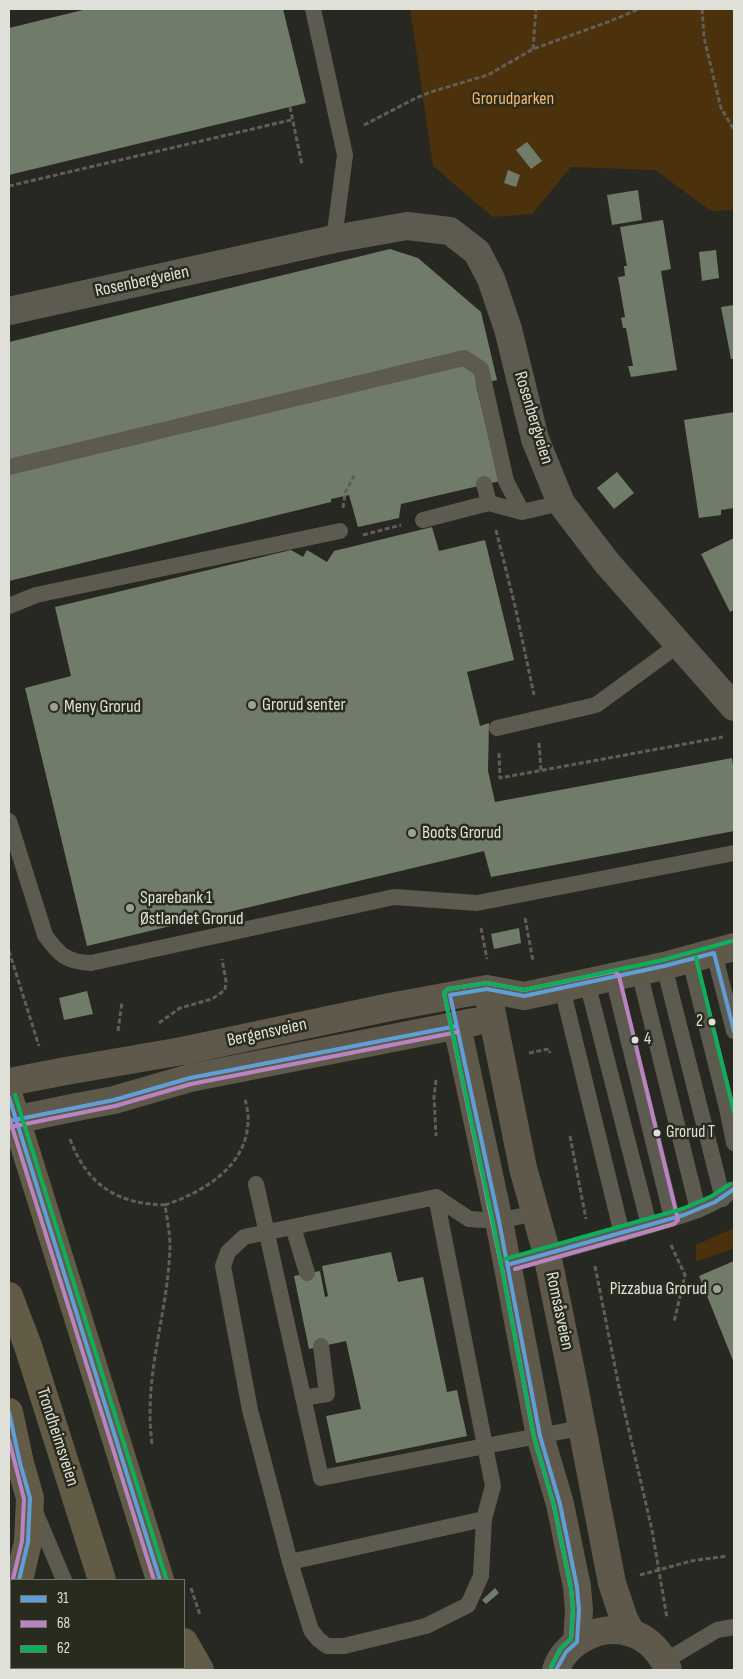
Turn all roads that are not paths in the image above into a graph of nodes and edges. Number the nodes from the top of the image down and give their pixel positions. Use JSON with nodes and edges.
{"nodes":[{"id":1,"x":313,"y":9,"type":"edge"},
{"id":2,"x":334,"y":239,"type":"junction"},
{"id":3,"x":9,"y":311,"type":"edge"},
{"id":4,"x":9,"y":467,"type":"edge"},
{"id":5,"x":484,"y":484,"type":"dead end"},
{"id":6,"x":489,"y":503,"type":"junction"},
{"id":7,"x":561,"y":503,"type":"junction"},
{"id":8,"x":522,"y":512,"type":"junction"},
{"id":9,"x":423,"y":520,"type":"dead end"},
{"id":10,"x":340,"y":531,"type":"dead end"},
{"id":11,"x":9,"y":606,"type":"edge"},
{"id":12,"x":678,"y":645,"type":"junction"},
{"id":13,"x":734,"y":707,"type":"edge"},
{"id":14,"x":497,"y":728,"type":"dead end"},
{"id":15,"x":9,"y":821,"type":"edge"},
{"id":16,"x":734,"y":853,"type":"edge"},
{"id":17,"x":650,"y":968,"type":"edge"},
{"id":18,"x":487,"y":989,"type":"junction"},
{"id":19,"x":450,"y":995,"type":"junction"},
{"id":20,"x":524,"y":996,"type":"junction"},
{"id":21,"x":494,"y":1019,"type":"junction"},
{"id":22,"x":457,"y":1026,"type":"junction"},
{"id":23,"x":734,"y":1031,"type":"edge"},
{"id":24,"x":9,"y":1082,"type":"edge"},
{"id":25,"x":9,"y":1097,"type":"edge"},
{"id":26,"x":9,"y":1121,"type":"edge"},
{"id":27,"x":734,"y":1143,"type":"edge"},
{"id":28,"x":256,"y":1184,"type":"dead end"},
{"id":29,"x":728,"y":1194,"type":"edge"},
{"id":30,"x":436,"y":1197,"type":"junction"},
{"id":31,"x":698,"y":1210,"type":"junction"},
{"id":32,"x":535,"y":1213,"type":"junction"},
{"id":33,"x":672,"y":1218,"type":"junction"},
{"id":34,"x":499,"y":1221,"type":"junction"},
{"id":35,"x":649,"y":1225,"type":"junction"},
{"id":36,"x":293,"y":1226,"type":"junction"},
{"id":37,"x":268,"y":1232,"type":"junction"},
{"id":38,"x":622,"y":1234,"type":"junction"},
{"id":39,"x":547,"y":1254,"type":"junction"},
{"id":40,"x":507,"y":1265,"type":"junction"},
{"id":41,"x":307,"y":1273,"type":"dead end"},
{"id":42,"x":9,"y":1296,"type":"edge"},
{"id":43,"x":322,"y":1346,"type":"dead end"},
{"id":44,"x":304,"y":1398,"type":"junction"},
{"id":45,"x":9,"y":1412,"type":"edge"},
{"id":46,"x":581,"y":1428,"type":"junction"},
{"id":47,"x":540,"y":1436,"type":"junction"},
{"id":48,"x":485,"y":1446,"type":"junction"},
{"id":49,"x":30,"y":1498,"type":"junction"},
{"id":50,"x":484,"y":1519,"type":"junction"},
{"id":51,"x":290,"y":1562,"type":"junction"},
{"id":52,"x":19,"y":1579,"type":"edge"},
{"id":53,"x":64,"y":1579,"type":"edge"},
{"id":54,"x":102,"y":1579,"type":"edge"},
{"id":55,"x":160,"y":1579,"type":"edge"},
{"id":56,"x":734,"y":1627,"type":"edge"},
{"id":57,"x":631,"y":1632,"type":"junction"},
{"id":58,"x":576,"y":1642,"type":"junction"},
{"id":59,"x":185,"y":1644,"type":"edge"},
{"id":60,"x":666,"y":1666,"type":"edge"},
{"id":61,"x":200,"y":1670,"type":"edge"},
{"id":62,"x":556,"y":1670,"type":"edge"}],
"edges":[{"from":1,"to":2,"type":"lane"},
{"from":2,"to":3,"type":"street","name":"Rosenbergveien"},
{"from":2,"to":7,"type":"street","name":"Rosenbergveien"},
{"from":4,"to":8,"type":"lane"},
{"from":5,"to":6,"type":"lane"},
{"from":6,"to":8,"type":"lane"},
{"from":6,"to":9,"type":"lane"},
{"from":7,"to":8,"type":"lane"},
{"from":7,"to":12,"type":"street","name":"Rosenbergveien"},
{"from":10,"to":11,"type":"lane"},
{"from":12,"to":13,"type":"street","name":"Rosenbergveien"},
{"from":12,"to":14,"type":"lane"},
{"from":15,"to":16,"type":"lane"},
{"from":17,"to":20,"type":"street","name":"Bergensveien"},
{"from":17,"to":23,"type":"lane"},
{"from":17,"to":27,"type":"lane"},
{"from":17,"to":29,"type":"lane"},
{"from":17,"to":31,"type":"lane"},
{"from":17,"to":33,"type":"lane"},
{"from":17,"to":35,"type":"lane"},
{"from":17,"to":38,"type":"lane"},
{"from":18,"to":19,"type":"street","name":"Bergensveien"},
{"from":18,"to":20,"type":"street","name":"Bergensveien"},
{"from":18,"to":21,"type":"street","name":"Romsåsveien"},
{"from":19,"to":22,"type":"street"},
{"from":19,"to":24,"type":"street","name":"Bergensveien","bridge":true},
{"from":20,"to":21,"type":"street","name":"Bergensveien"},
{"from":21,"to":22,"type":"street","name":"Bergensveien"},
{"from":21,"to":32,"type":"street","name":"Romsåsveien"},
{"from":22,"to":26,"type":"street","name":"Bergensveien","bridge":true},
{"from":22,"to":34,"type":"street"},
{"from":25,"to":55,"type":"highway"},
{"from":28,"to":37,"type":"lane"},
{"from":29,"to":31,"type":"lane"},
{"from":30,"to":34,"type":"lane"},
{"from":30,"to":36,"type":"lane"},
{"from":30,"to":48,"type":"lane"},
{"from":31,"to":33,"type":"lane"},
{"from":32,"to":34,"type":"lane"},
{"from":32,"to":39,"type":"street","name":"Romsåsveien"},
{"from":33,"to":35,"type":"lane"},
{"from":34,"to":40,"type":"street"},
{"from":35,"to":38,"type":"lane"},
{"from":36,"to":37,"type":"lane"},
{"from":36,"to":41,"type":"lane"},
{"from":37,"to":44,"type":"lane"},
{"from":37,"to":51,"type":"lane"},
{"from":38,"to":39,"type":"lane"},
{"from":39,"to":40,"type":"lane"},
{"from":39,"to":46,"type":"street","name":"Romsåsveien"},
{"from":40,"to":47,"type":"street"},
{"from":42,"to":54,"type":"highway","name":"Trondheimsveien"},
{"from":43,"to":44,"type":"lane"},
{"from":44,"to":48,"type":"lane"},
{"from":45,"to":49,"type":"highway"},
{"from":46,"to":47,"type":"lane"},
{"from":46,"to":57,"type":"street","name":"Romsåsveien"},
{"from":47,"to":48,"type":"lane"},
{"from":47,"to":58,"type":"street"},
{"from":48,"to":50,"type":"lane"},
{"from":49,"to":52,"type":"highway"},
{"from":49,"to":53,"type":"lane"},
{"from":50,"to":51,"type":"lane"},
{"from":50,"to":51,"type":"lane"},
{"from":56,"to":60,"type":"lane"},
{"from":57,"to":58,"type":"street"},
{"from":57,"to":60,"type":"street"},
{"from":58,"to":62,"type":"street"},
{"from":59,"to":61,"type":"highway"}]}
